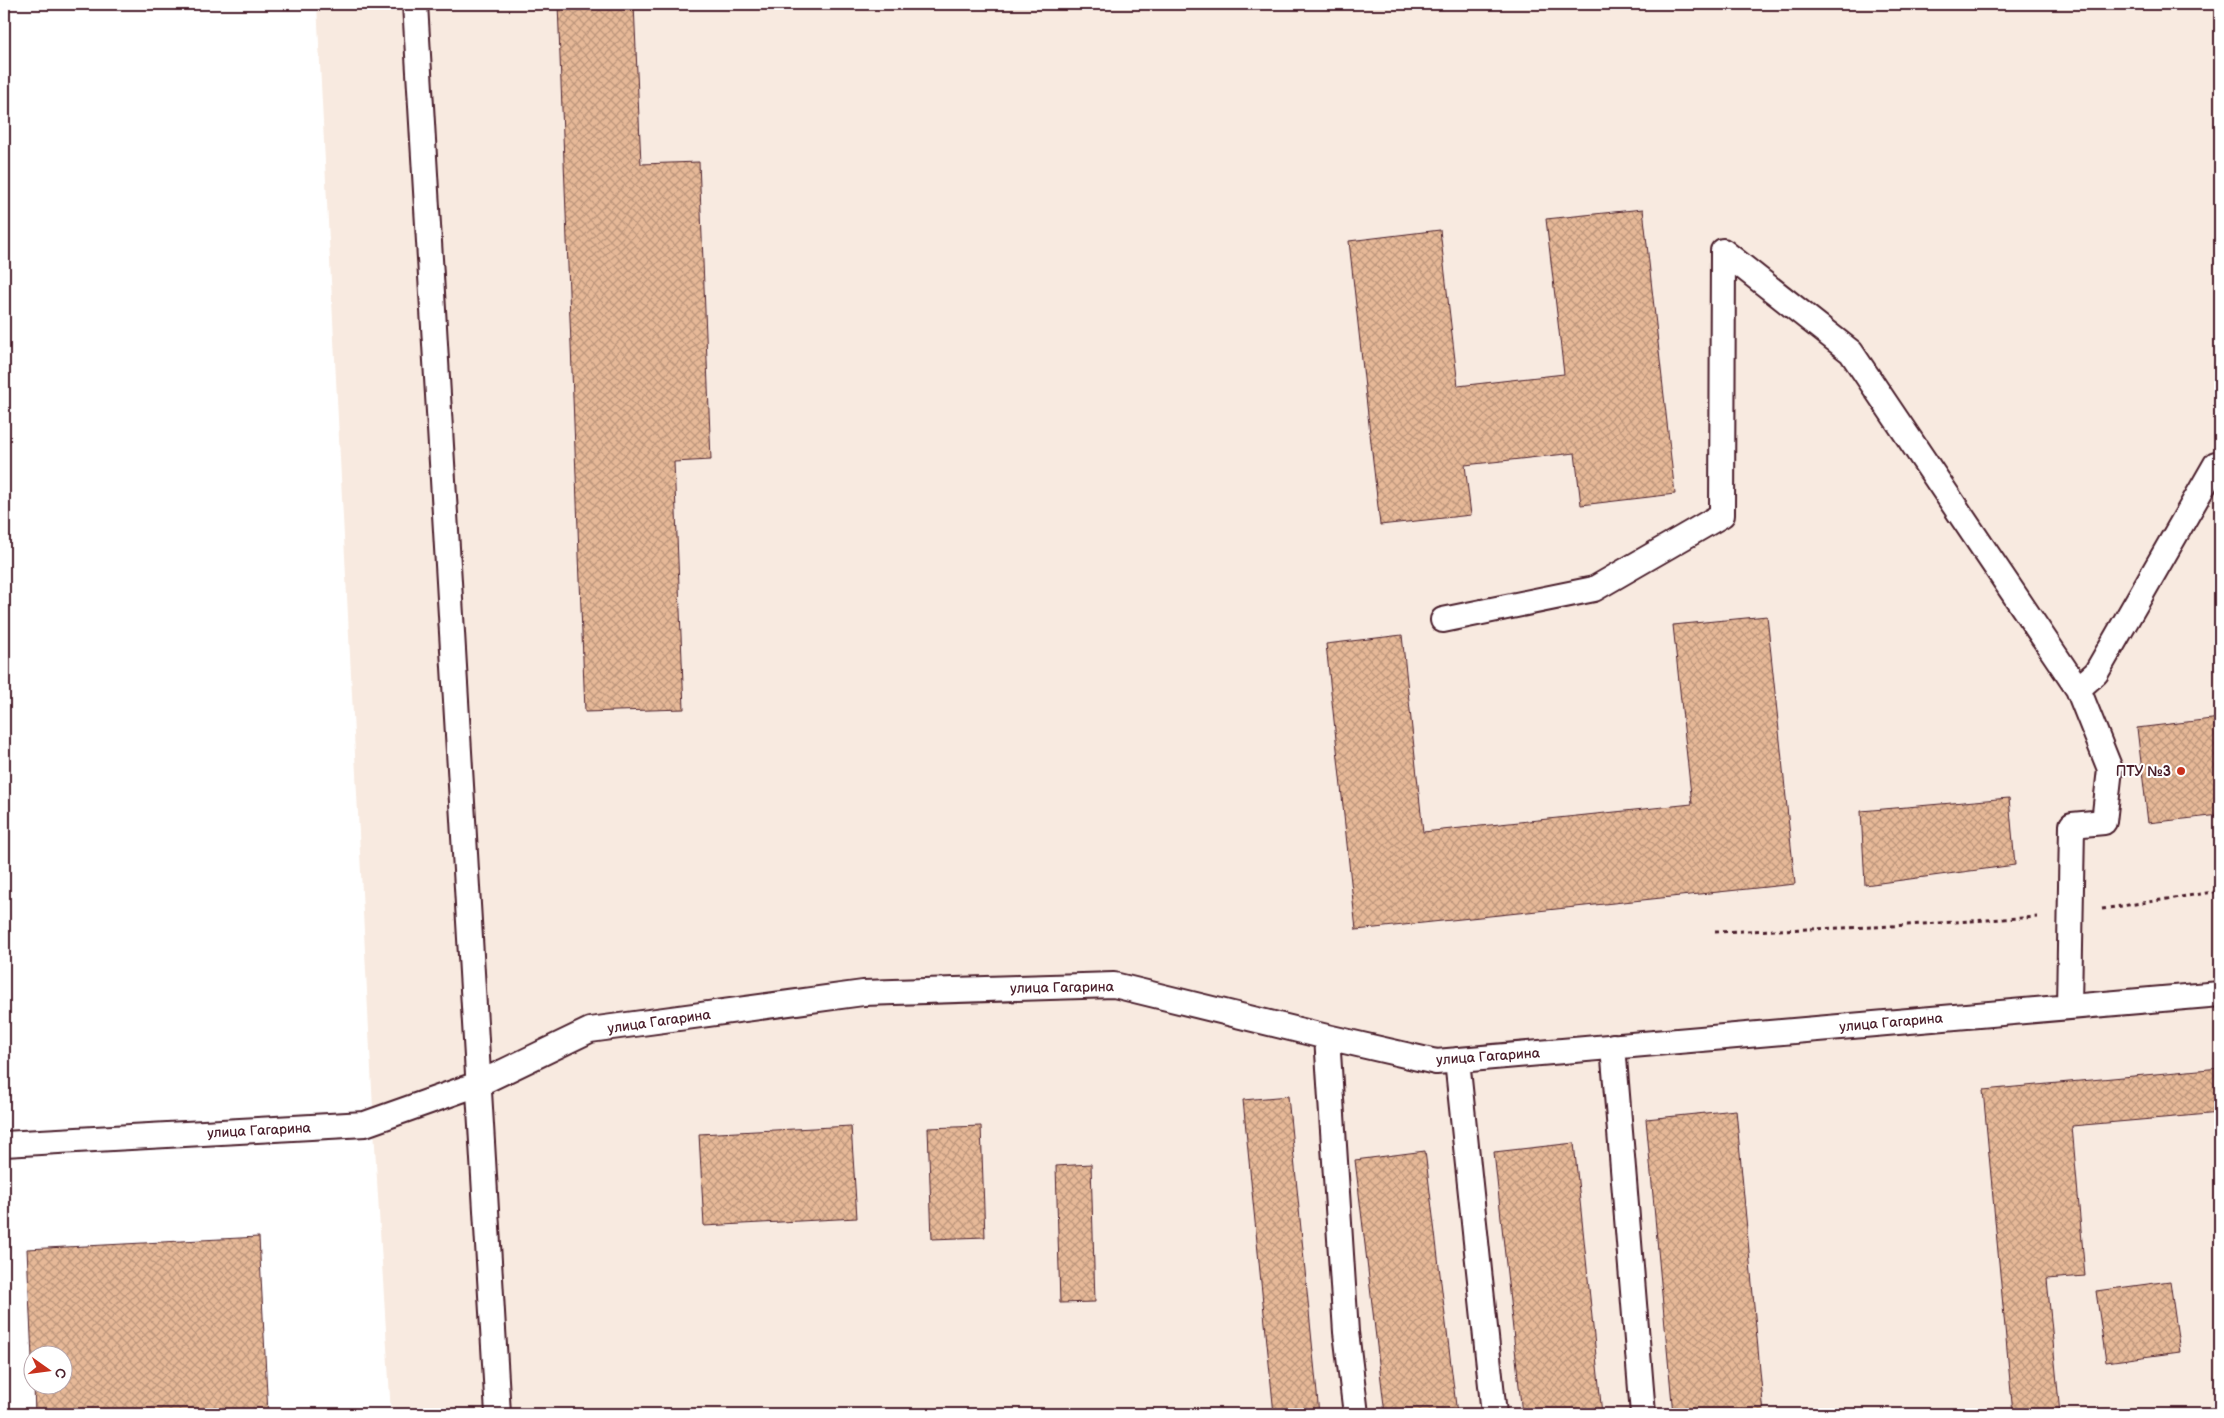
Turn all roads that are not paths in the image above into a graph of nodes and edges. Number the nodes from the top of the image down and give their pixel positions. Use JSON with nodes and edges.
{"nodes":[{"id":1,"x":415,"y":4,"type":"edge"},
{"id":2,"x":2220,"y":464,"type":"edge"},
{"id":3,"x":1443,"y":620,"type":"dead end"},
{"id":4,"x":2078,"y":689,"type":"junction"},
{"id":5,"x":2220,"y":994,"type":"edge"},
{"id":6,"x":2069,"y":1007,"type":"junction"},
{"id":7,"x":1327,"y":1037,"type":"junction"},
{"id":8,"x":1614,"y":1046,"type":"junction"},
{"id":9,"x":1457,"y":1060,"type":"junction"},
{"id":10,"x":478,"y":1084,"type":"junction"},
{"id":11,"x":4,"y":1144,"type":"edge"},
{"id":12,"x":498,"y":1414,"type":"edge"},
{"id":13,"x":1356,"y":1414,"type":"edge"},
{"id":14,"x":1494,"y":1414,"type":"edge"},
{"id":15,"x":1643,"y":1414,"type":"edge"}],
"edges":[{"from":1,"to":10,"type":"lane"},
{"from":2,"to":4,"type":"lane"},
{"from":3,"to":4,"type":"lane"},
{"from":4,"to":6,"type":"lane"},
{"from":5,"to":6,"type":"lane","name":"улица Гагарина"},
{"from":6,"to":8,"type":"lane","name":"улица Гагарина"},
{"from":7,"to":9,"type":"lane","name":"улица Гагарина"},
{"from":7,"to":10,"type":"lane","name":"улица Гагарина"},
{"from":7,"to":13,"type":"lane"},
{"from":8,"to":9,"type":"lane","name":"улица Гагарина"},
{"from":8,"to":15,"type":"lane"},
{"from":9,"to":14,"type":"lane"},
{"from":10,"to":11,"type":"lane","name":"улица Гагарина"},
{"from":10,"to":12,"type":"lane"}]}
